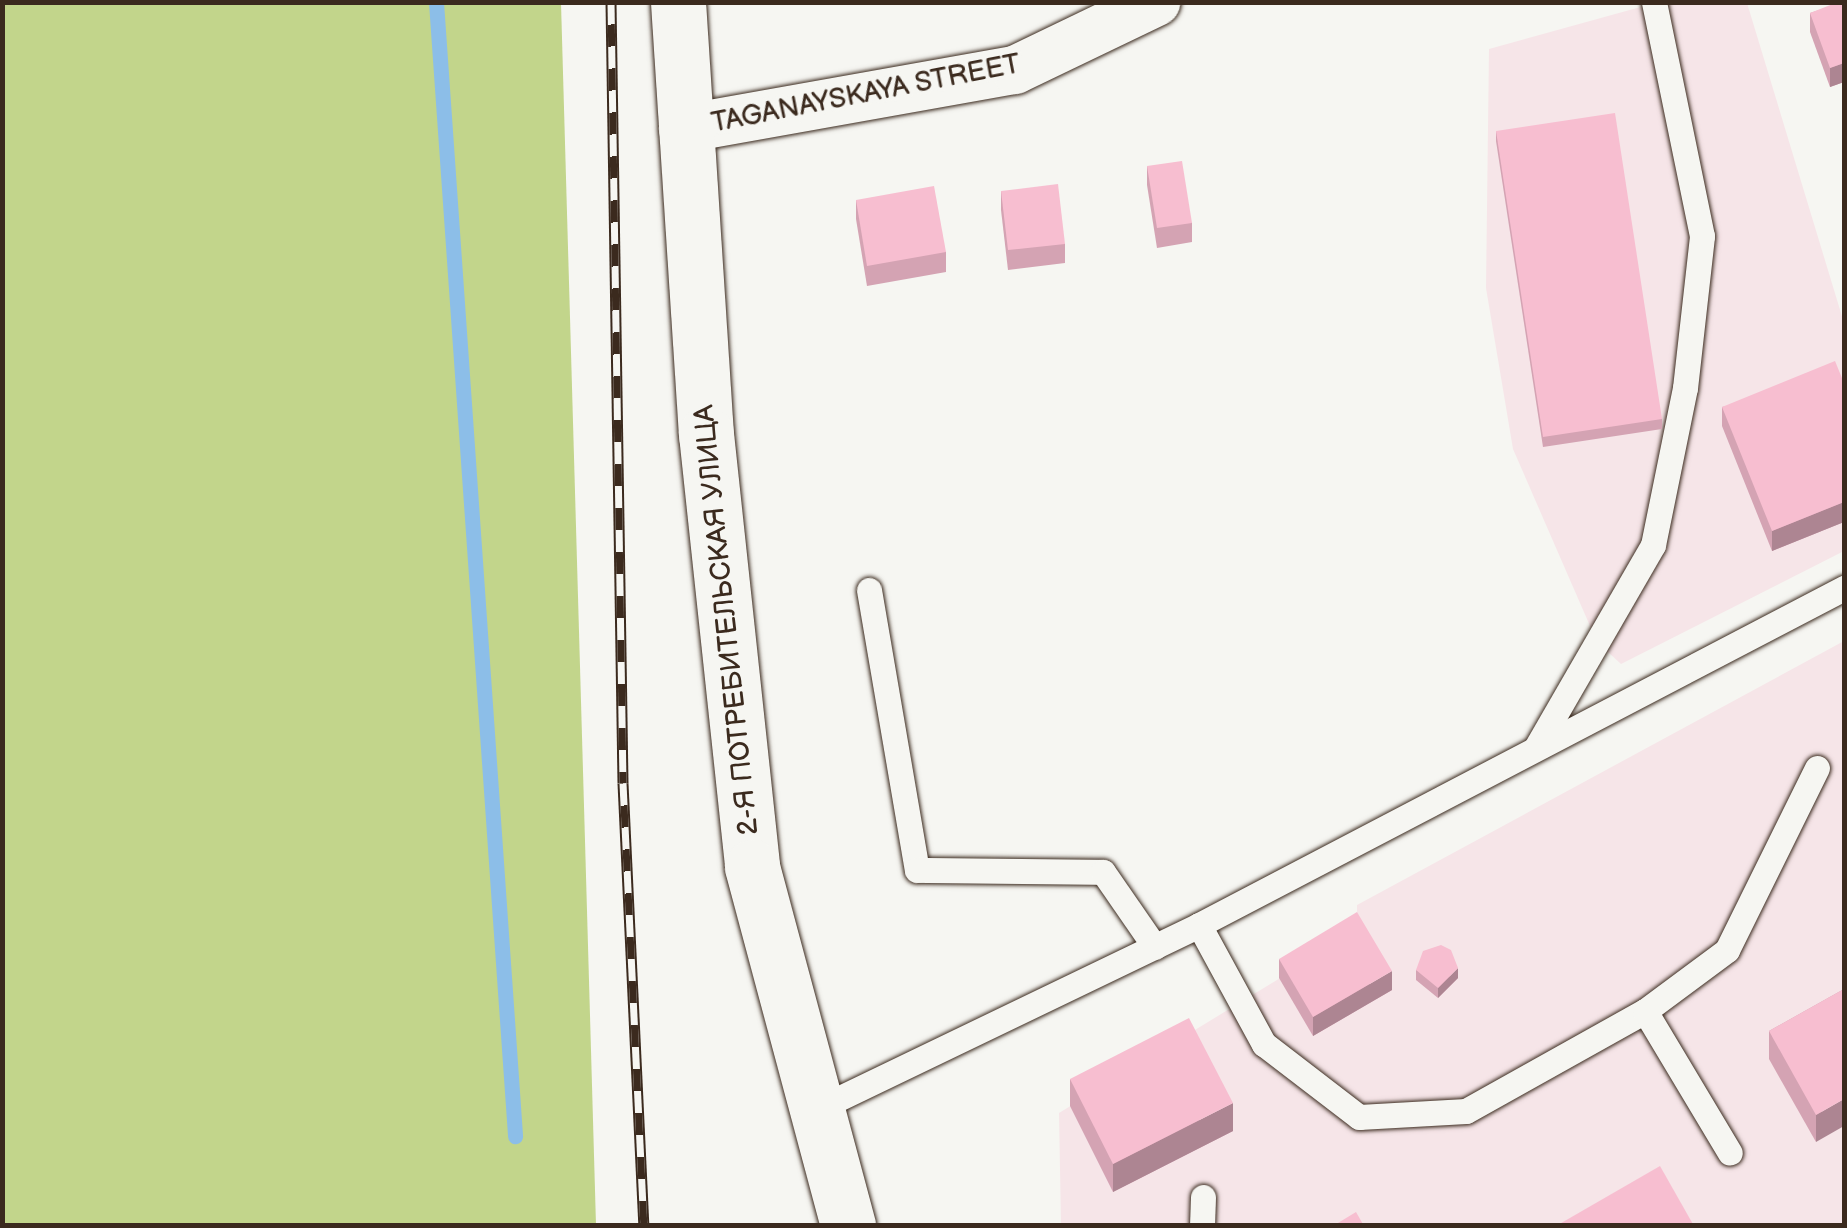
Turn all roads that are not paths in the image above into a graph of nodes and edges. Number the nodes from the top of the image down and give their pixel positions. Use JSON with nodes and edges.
{"nodes":[{"id":1,"x":678,"y":2,"type":"edge"},
{"id":2,"x":1156,"y":2,"type":"edge"},
{"id":3,"x":1654,"y":2,"type":"edge"},
{"id":4,"x":683,"y":129,"type":"junction"},
{"id":5,"x":1844,"y":588,"type":"edge"},
{"id":6,"x":869,"y":590,"type":"dead end"},
{"id":7,"x":1538,"y":746,"type":"junction"},
{"id":8,"x":1817,"y":768,"type":"dead end"},
{"id":9,"x":1199,"y":925,"type":"junction"},
{"id":10,"x":1155,"y":947,"type":"junction"},
{"id":11,"x":1645,"y":1012,"type":"junction"},
{"id":12,"x":815,"y":1110,"type":"junction"},
{"id":13,"x":1730,"y":1153,"type":"dead end"},
{"id":14,"x":1203,"y":1196,"type":"dead end"},
{"id":15,"x":848,"y":1226,"type":"edge"},
{"id":16,"x":1202,"y":1226,"type":"edge"}],
"edges":[{"from":1,"to":4,"type":"street","name":"2-Я ПОТРЕБИТЕЛЬСКАЯ УЛИЦА"},
{"from":2,"to":4,"type":"street","name":"TAGANAYSKAYA STREET"},
{"from":3,"to":7,"type":"lane"},
{"from":4,"to":12,"type":"street","name":"2-Я ПОТРЕБИТЕЛЬСКАЯ УЛИЦА"},
{"from":5,"to":7,"type":"lane"},
{"from":6,"to":10,"type":"lane"},
{"from":7,"to":9,"type":"lane"},
{"from":8,"to":11,"type":"lane"},
{"from":9,"to":10,"type":"lane"},
{"from":9,"to":11,"type":"lane"},
{"from":10,"to":12,"type":"lane"},
{"from":11,"to":13,"type":"lane"},
{"from":12,"to":15,"type":"street","name":"2-Я ПОТРЕБИТЕЛЬСКАЯ УЛИЦА"},
{"from":14,"to":16,"type":"lane"}]}
